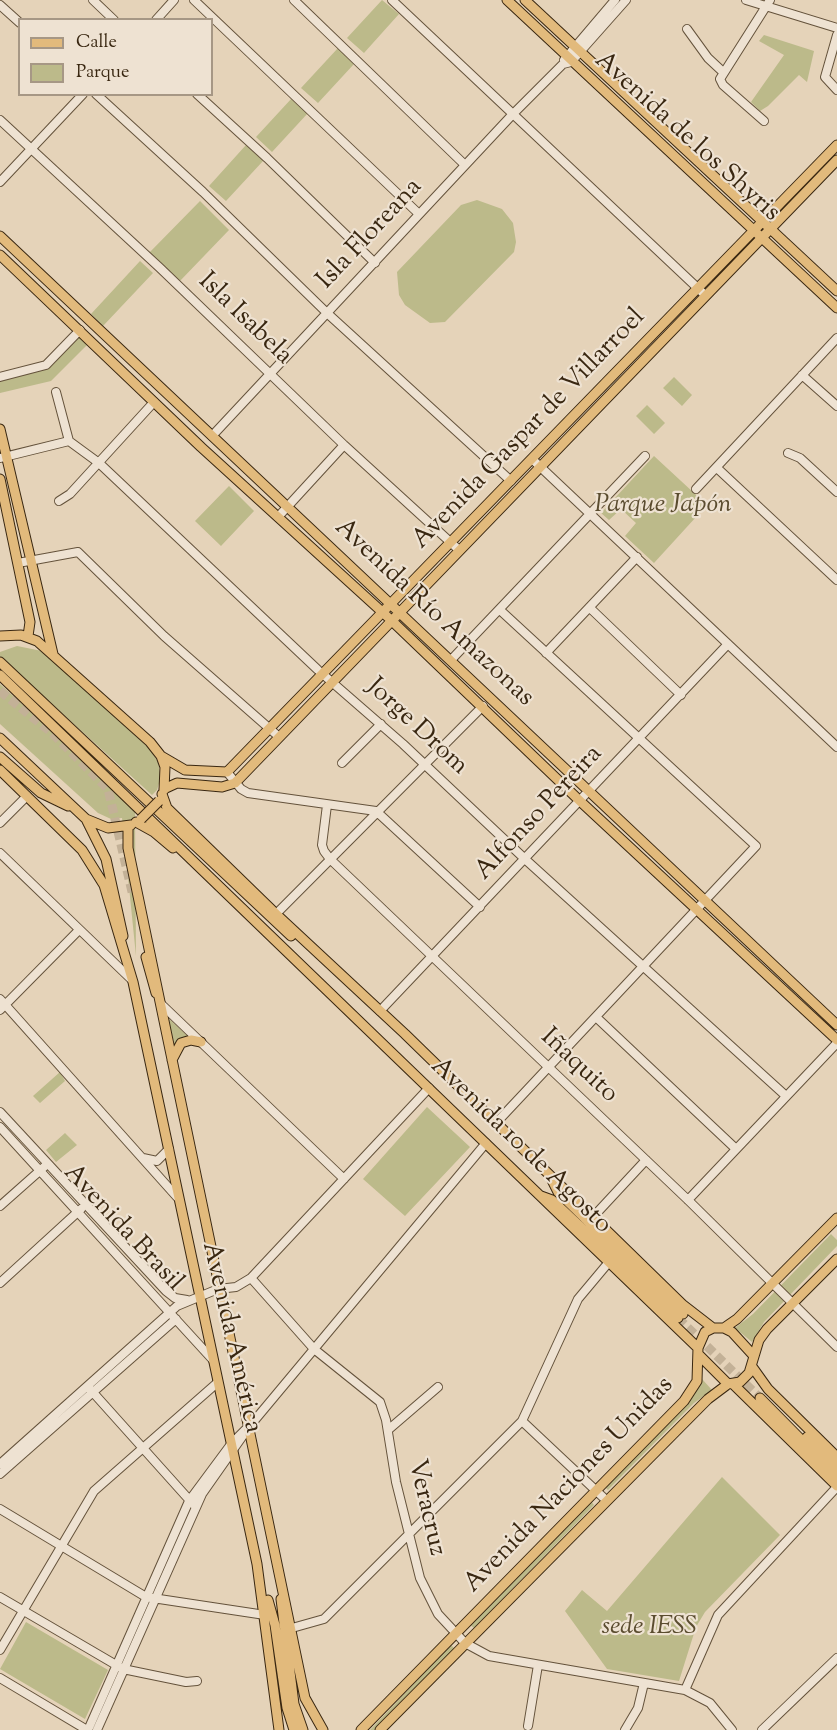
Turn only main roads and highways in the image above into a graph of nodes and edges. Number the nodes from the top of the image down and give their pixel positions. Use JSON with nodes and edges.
{"nodes":[{"id":1,"x":507,"y":0,"type":"edge"},
{"id":2,"x":526,"y":0,"type":"edge"},
{"id":3,"x":837,"y":145,"type":"edge"},
{"id":4,"x":837,"y":160,"type":"edge"},
{"id":5,"x":762,"y":221,"type":"junction"},
{"id":6,"x":770,"y":228,"type":"junction"},
{"id":7,"x":755,"y":229,"type":"junction"},
{"id":8,"x":0,"y":236,"type":"edge"},
{"id":9,"x":762,"y":236,"type":"junction"},
{"id":10,"x":0,"y":255,"type":"edge"},
{"id":11,"x":837,"y":291,"type":"edge"},
{"id":12,"x":837,"y":308,"type":"edge"},
{"id":13,"x":613,"y":374,"type":"junction"},
{"id":14,"x":622,"y":381,"type":"junction"},
{"id":15,"x":0,"y":429,"type":"edge"},
{"id":16,"x":3,"y":457,"type":"edge"},
{"id":17,"x":536,"y":462,"type":"junction"},
{"id":18,"x":0,"y":479,"type":"edge"},
{"id":19,"x":392,"y":603,"type":"junction"},
{"id":20,"x":400,"y":611,"type":"junction"},
{"id":21,"x":383,"y":612,"type":"junction"},
{"id":22,"x":392,"y":620,"type":"junction"},
{"id":23,"x":0,"y":636,"type":"edge"},
{"id":24,"x":28,"y":636,"type":"junction"},
{"id":25,"x":53,"y":654,"type":"junction"},
{"id":26,"x":0,"y":662,"type":"edge"},
{"id":27,"x":0,"y":675,"type":"edge"},
{"id":28,"x":274,"y":733,"type":"junction"},
{"id":29,"x":0,"y":738,"type":"edge"},
{"id":30,"x":161,"y":756,"type":"junction"},
{"id":31,"x":0,"y":757,"type":"edge"},
{"id":32,"x":0,"y":770,"type":"edge"},
{"id":33,"x":162,"y":794,"type":"junction"},
{"id":34,"x":73,"y":809,"type":"junction"},
{"id":35,"x":86,"y":819,"type":"junction"},
{"id":36,"x":135,"y":822,"type":"junction"},
{"id":37,"x":142,"y":933,"type":"dead end"},
{"id":38,"x":126,"y":957,"type":"junction"},
{"id":39,"x":330,"y":963,"type":"junction"},
{"id":40,"x":314,"y":976,"type":"junction"},
{"id":41,"x":161,"y":1004,"type":"junction"},
{"id":42,"x":837,"y":1025,"type":"edge"},
{"id":43,"x":837,"y":1041,"type":"edge"},
{"id":44,"x":201,"y":1042,"type":"road end"},
{"id":45,"x":172,"y":1060,"type":"junction"},
{"id":46,"x":549,"y":1173,"type":"junction"},
{"id":47,"x":536,"y":1194,"type":"junction"},
{"id":48,"x":836,"y":1221,"type":"edge"},
{"id":49,"x":837,"y":1259,"type":"edge"},
{"id":50,"x":713,"y":1328,"type":"junction"},
{"id":51,"x":724,"y":1328,"type":"junction"},
{"id":52,"x":699,"y":1352,"type":"junction"},
{"id":53,"x":753,"y":1355,"type":"junction"},
{"id":54,"x":753,"y":1368,"type":"junction"},
{"id":55,"x":730,"y":1384,"type":"junction"},
{"id":56,"x":837,"y":1457,"type":"edge"},
{"id":57,"x":837,"y":1467,"type":"edge"},
{"id":58,"x":837,"y":1476,"type":"edge"},
{"id":59,"x":837,"y":1487,"type":"edge"},
{"id":60,"x":257,"y":1564,"type":"junction"},
{"id":61,"x":284,"y":1626,"type":"junction"},
{"id":62,"x":279,"y":1730,"type":"edge"},
{"id":63,"x":294,"y":1730,"type":"edge"},
{"id":64,"x":303,"y":1730,"type":"edge"},
{"id":65,"x":323,"y":1730,"type":"edge"},
{"id":66,"x":361,"y":1730,"type":"edge"},
{"id":67,"x":380,"y":1730,"type":"edge"}],
"edges":[{"from":1,"to":7,"type":"main road","name":"Avenida de los Shyris"},
{"from":2,"to":5,"type":"main road","name":"Avenida de los Shyris"},
{"from":3,"to":5,"type":"main road","name":"Avenida Gaspar de Villarroel"},
{"from":4,"to":6,"type":"main road","name":"Avenida Gaspar de Villarroel"},
{"from":5,"to":6,"type":"main road","name":"Avenida de los Shyris"},
{"from":5,"to":7,"type":"main road","name":"Avenida Gaspar de Villarroel"},
{"from":6,"to":9,"type":"main road","name":"Avenida Gaspar de Villarroel"},
{"from":6,"to":11,"type":"main road","name":"Avenida de los Shyris"},
{"from":7,"to":9,"type":"main road","name":"Avenida de los Shyris"},
{"from":7,"to":13,"type":"main road","name":"Avenida Gaspar de Villarroel"},
{"from":8,"to":19,"type":"main road","name":"Avenida Río Amazonas"},
{"from":9,"to":12,"type":"main road","name":"Avenida de los Shyris"},
{"from":9,"to":14,"type":"main road","name":"Avenida Gaspar de Villarroel"},
{"from":10,"to":21,"type":"main road","name":"Avenida Río Amazonas"},
{"from":13,"to":14,"type":"main road"},
{"from":13,"to":17,"type":"main road","name":"Avenida Gaspar de Villarroel"},
{"from":14,"to":17,"type":"main road","name":"Avenida Gaspar de Villarroel"},
{"from":15,"to":16,"type":"main road"},
{"from":16,"to":25,"type":"main road"},
{"from":17,"to":19,"type":"main road","name":"Avenida Gaspar de Villarroel"},
{"from":17,"to":20,"type":"main road","name":"Avenida Gaspar de Villarroel"},
{"from":18,"to":24,"type":"main road"},
{"from":19,"to":20,"type":"main road","name":"Avenida Río Amazonas"},
{"from":19,"to":21,"type":"main road","name":"Avenida Gaspar de Villarroel"},
{"from":20,"to":22,"type":"main road","name":"Avenida Gaspar de Villarroel"},
{"from":20,"to":42,"type":"main road","name":"Avenida Río Amazonas"},
{"from":21,"to":22,"type":"main road","name":"Avenida Río Amazonas"},
{"from":21,"to":28,"type":"main road","name":"Avenida Gaspar de Villarroel"},
{"from":22,"to":28,"type":"main road","name":"Avenida Gaspar de Villarroel"},
{"from":22,"to":43,"type":"main road","name":"Avenida Río Amazonas"},
{"from":23,"to":24,"type":"main road"},
{"from":24,"to":25,"type":"main road"},
{"from":25,"to":30,"type":"main road"},
{"from":26,"to":39,"type":"main road","name":"Avenida 10 de Agosto"},
{"from":27,"to":40,"type":"main road","name":"Avenida 10 de Agosto"},
{"from":28,"to":30,"type":"main road","name":"Avenida Gaspar de Villarroel"},
{"from":28,"to":33,"type":"main road","name":"Avenida Gaspar de Villarroel"},
{"from":29,"to":34,"type":"main road","name":"Avenida 10 de Agosto"},
{"from":30,"to":33,"type":"main road","name":"Avenida 10 de Agosto"},
{"from":31,"to":34,"type":"main road"},
{"from":32,"to":38,"type":"main road","name":"Avenida América"},
{"from":33,"to":36,"type":"main road","bridge":true},
{"from":33,"to":39,"type":"main road","name":"Avenida 10 de Agosto"},
{"from":34,"to":35,"type":"main road","name":"Avenida 10 de Agosto"},
{"from":35,"to":36,"type":"main road","name":"Avenida 10 de Agosto"},
{"from":35,"to":38,"type":"main road","name":"Avenida América"},
{"from":36,"to":40,"type":"main road","name":"Avenida 10 de Agosto"},
{"from":36,"to":41,"type":"main road","name":"Avenida América"},
{"from":37,"to":41,"type":"main road","name":"Avenida América"},
{"from":38,"to":60,"type":"main road","name":"Avenida América"},
{"from":39,"to":46,"type":"main road","name":"Avenida 10 de Agosto"},
{"from":40,"to":47,"type":"main road","name":"Avenida 10 de Agosto"},
{"from":41,"to":45,"type":"main road","name":"Avenida América"},
{"from":44,"to":45,"type":"main road"},
{"from":45,"to":61,"type":"main road","name":"Avenida América"},
{"from":46,"to":47,"type":"main road"},
{"from":46,"to":50,"type":"main road","name":"Avenida 10 de Agosto"},
{"from":47,"to":52,"type":"main road","name":"Avenida 10 de Agosto"},
{"from":48,"to":51,"type":"main road"},
{"from":49,"to":53,"type":"main road"},
{"from":50,"to":51,"type":"main road"},
{"from":50,"to":52,"type":"main road","name":"Avenida Naciones Unidas"},
{"from":51,"to":53,"type":"main road"},
{"from":52,"to":55,"type":"main road","name":"Avenida 10 de Agosto"},
{"from":52,"to":66,"type":"main road","name":"Avenida Naciones Unidas"},
{"from":53,"to":54,"type":"main road"},
{"from":54,"to":55,"type":"main road","name":"Avenida Naciones Unidas"},
{"from":54,"to":56,"type":"main road"},
{"from":55,"to":59,"type":"main road","name":"Avenida 10 de Agosto"},
{"from":55,"to":67,"type":"main road","name":"Avenida Naciones Unidas"},
{"from":57,"to":58,"type":"main road"},
{"from":60,"to":61,"type":"main road"},
{"from":60,"to":62,"type":"main road","name":"Avenida América"},
{"from":61,"to":63,"type":"main road"},
{"from":61,"to":64,"type":"main road"},
{"from":61,"to":65,"type":"main road"}]}
